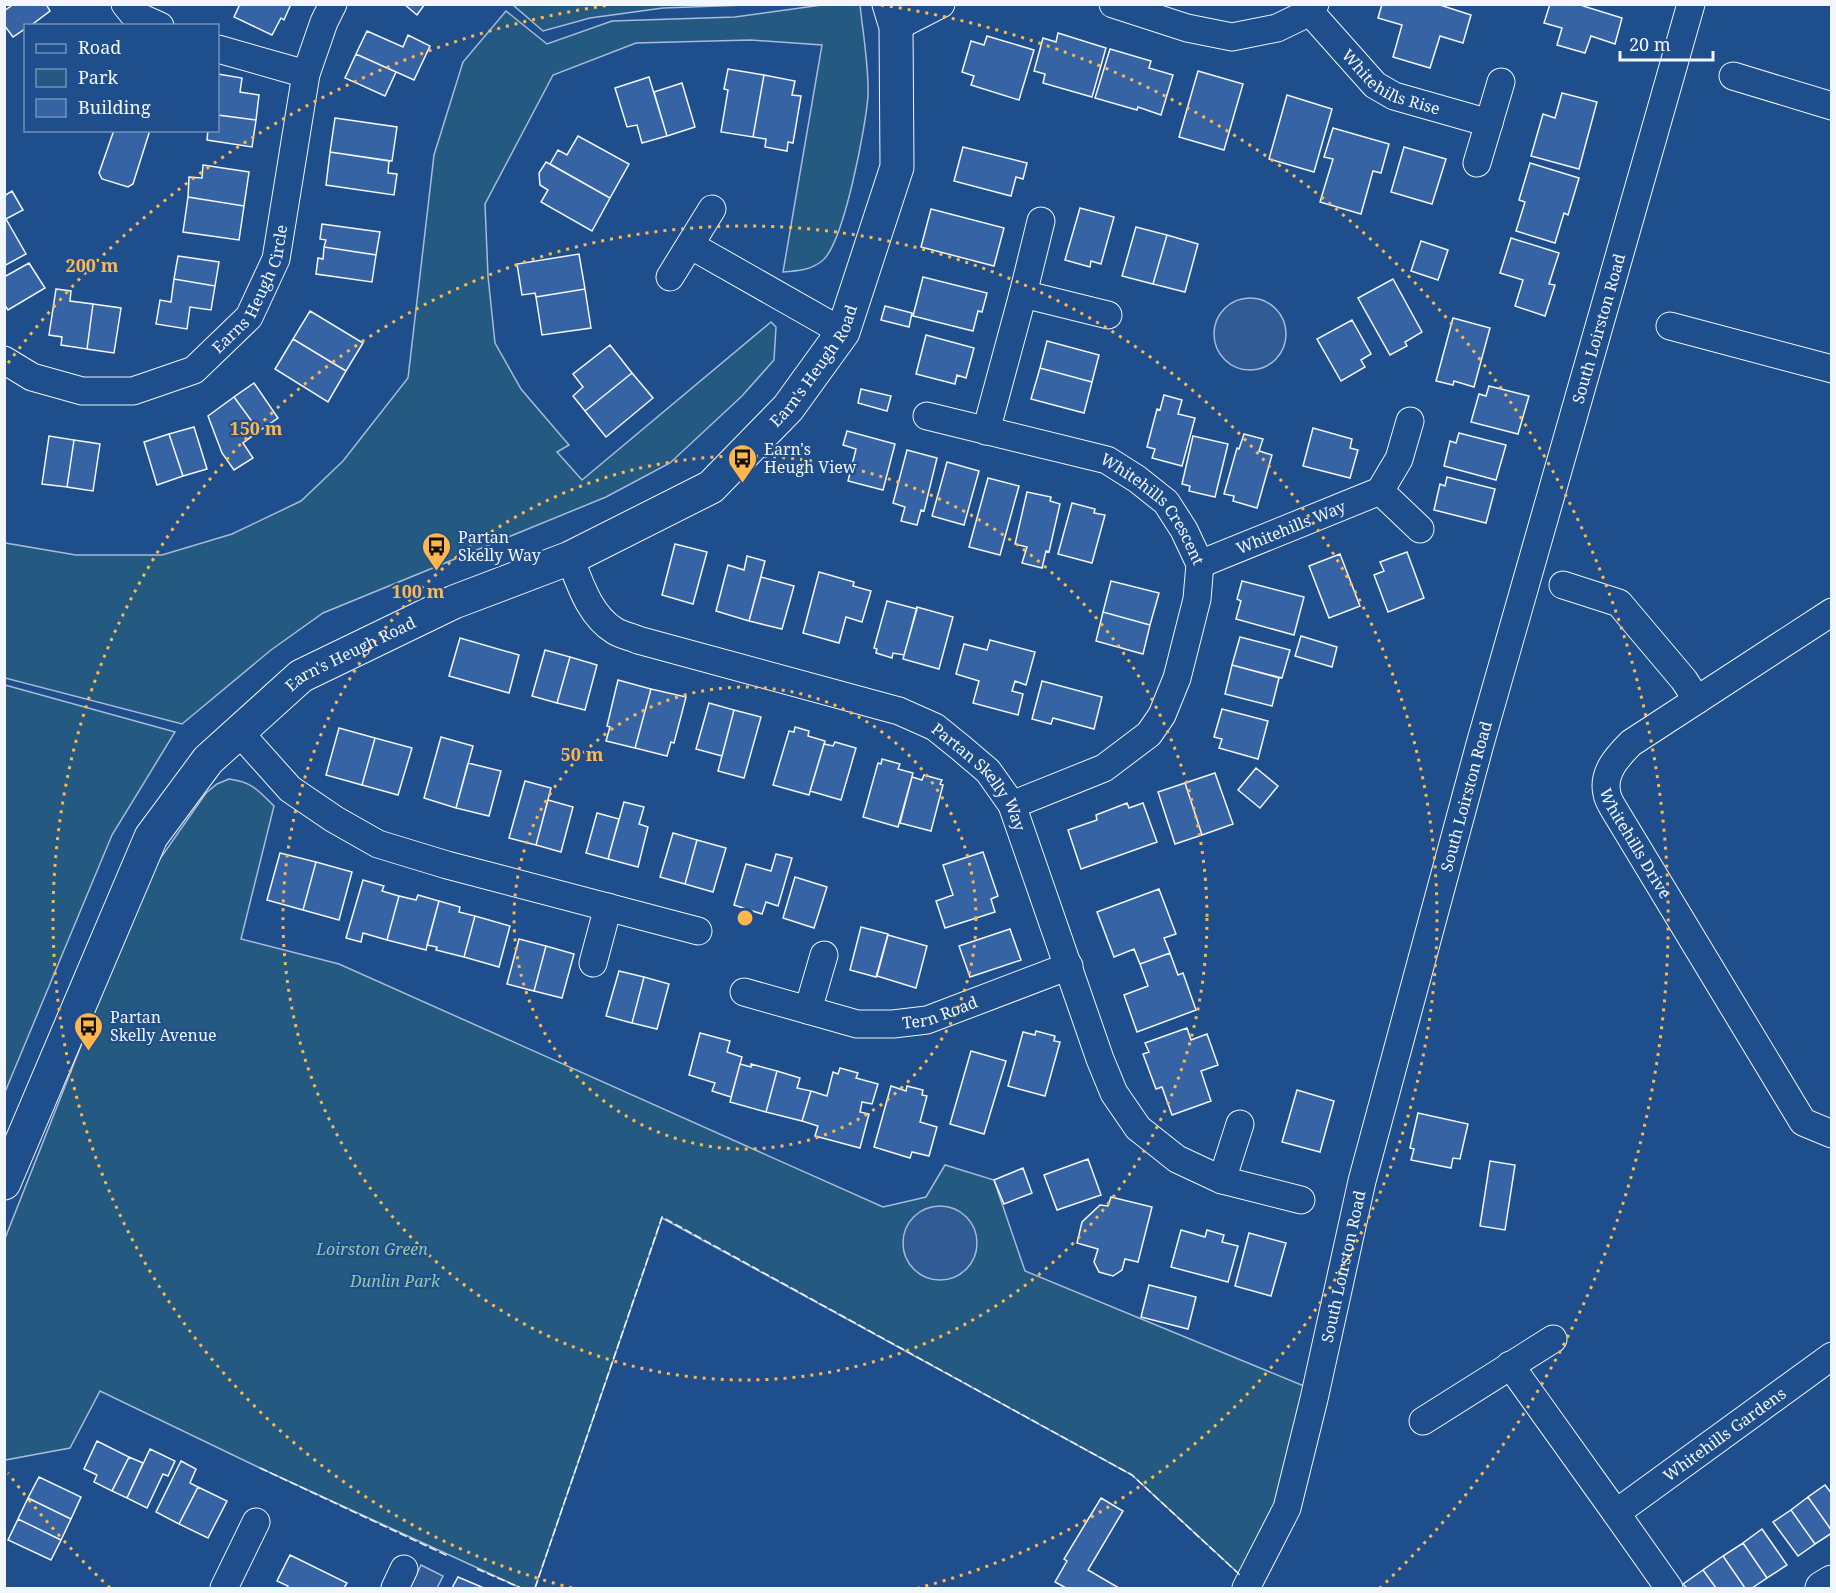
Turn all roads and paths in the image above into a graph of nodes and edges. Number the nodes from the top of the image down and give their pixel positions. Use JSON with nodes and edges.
{"nodes":[{"id":1,"x":125,"y":4,"type":"edge"},
{"id":2,"x":333,"y":4,"type":"edge"},
{"id":3,"x":941,"y":4,"type":"edge"},
{"id":4,"x":1113,"y":4,"type":"edge"},
{"id":5,"x":1691,"y":4,"type":"edge"},
{"id":6,"x":1313,"y":8,"type":"edge"},
{"id":7,"x":893,"y":16,"type":"edge"},
{"id":8,"x":154,"y":24,"type":"edge"},
{"id":9,"x":219,"y":49,"type":"edge"},
{"id":10,"x":306,"y":74,"type":"junction"},
{"id":11,"x":1733,"y":76,"type":"dead end"},
{"id":12,"x":1501,"y":82,"type":"dead end"},
{"id":13,"x":1832,"y":106,"type":"edge"},
{"id":14,"x":1489,"y":123,"type":"junction"},
{"id":15,"x":1477,"y":163,"type":"dead end"},
{"id":16,"x":712,"y":209,"type":"dead end"},
{"id":17,"x":1041,"y":221,"type":"dead end"},
{"id":18,"x":690,"y":245,"type":"junction"},
{"id":19,"x":670,"y":277,"type":"dead end"},
{"id":20,"x":1023,"y":294,"type":"junction"},
{"id":21,"x":1108,"y":315,"type":"dead end"},
{"id":22,"x":1670,"y":326,"type":"dead end"},
{"id":23,"x":843,"y":332,"type":"junction"},
{"id":24,"x":4,"y":360,"type":"edge"},
{"id":25,"x":1832,"y":369,"type":"edge"},
{"id":26,"x":927,"y":416,"type":"dead end"},
{"id":27,"x":1410,"y":421,"type":"dead end"},
{"id":28,"x":986,"y":431,"type":"junction"},
{"id":29,"x":1380,"y":491,"type":"junction"},
{"id":30,"x":1419,"y":529,"type":"dead end"},
{"id":31,"x":570,"y":558,"type":"junction"},
{"id":32,"x":1200,"y":564,"type":"junction"},
{"id":33,"x":1563,"y":585,"type":"dead end"},
{"id":34,"x":1832,"y":612,"type":"edge"},
{"id":35,"x":1697,"y":700,"type":"junction"},
{"id":36,"x":238,"y":731,"type":"junction"},
{"id":37,"x":1012,"y":805,"type":"junction"},
{"id":38,"x":609,"y":908,"type":"junction"},
{"id":39,"x":698,"y":931,"type":"dead end"},
{"id":40,"x":824,"y":955,"type":"dead end"},
{"id":41,"x":593,"y":963,"type":"dead end"},
{"id":42,"x":1069,"y":966,"type":"junction"},
{"id":43,"x":744,"y":992,"type":"dead end"},
{"id":44,"x":808,"y":1010,"type":"junction"},
{"id":45,"x":1240,"y":1124,"type":"dead end"},
{"id":46,"x":1832,"y":1134,"type":"edge"},
{"id":47,"x":1222,"y":1180,"type":"junction"},
{"id":48,"x":4,"y":1183,"type":"edge"},
{"id":49,"x":1301,"y":1200,"type":"dead end"},
{"id":50,"x":1552,"y":1339,"type":"dead end"},
{"id":51,"x":1832,"y":1356,"type":"edge"},
{"id":52,"x":1510,"y":1365,"type":"junction"},
{"id":53,"x":1423,"y":1421,"type":"dead end"},
{"id":54,"x":1616,"y":1513,"type":"junction"},
{"id":55,"x":256,"y":1522,"type":"dead end"},
{"id":56,"x":1832,"y":1582,"type":"edge"},
{"id":57,"x":224,"y":1588,"type":"edge"},
{"id":58,"x":1246,"y":1588,"type":"edge"},
{"id":59,"x":1669,"y":1588,"type":"edge"},
{"id":60,"x":1822,"y":1588,"type":"edge"}],
"edges":[{"from":1,"to":8,"type":"street"},
{"from":2,"to":10,"type":"street","name":"Earns Heugh Circle"},
{"from":3,"to":7,"type":"street"},
{"from":4,"to":6,"type":"street","name":"Whitehills Rise"},
{"from":5,"to":58,"type":"street","name":"South Loirston Road"},
{"from":6,"to":14,"type":"street","name":"Whitehills Rise"},
{"from":7,"to":23,"type":"street","name":"Earn's Heugh Road"},
{"from":9,"to":10,"type":"street"},
{"from":10,"to":24,"type":"street","name":"Earns Heugh Circle"},
{"from":11,"to":13,"type":"street"},
{"from":12,"to":14,"type":"street"},
{"from":14,"to":15,"type":"street"},
{"from":16,"to":18,"type":"street"},
{"from":17,"to":20,"type":"street"},
{"from":18,"to":19,"type":"street"},
{"from":18,"to":23,"type":"street"},
{"from":20,"to":21,"type":"street"},
{"from":20,"to":28,"type":"street"},
{"from":22,"to":25,"type":"street"},
{"from":23,"to":31,"type":"street","name":"Earn's Heugh Road"},
{"from":26,"to":28,"type":"street","name":"Whitehills Crescent"},
{"from":27,"to":29,"type":"street"},
{"from":28,"to":32,"type":"street","name":"Whitehills Crescent"},
{"from":29,"to":30,"type":"street"},
{"from":29,"to":32,"type":"street","name":"Whitehills Way"},
{"from":31,"to":36,"type":"street","name":"Earn's Heugh Road"},
{"from":31,"to":37,"type":"street","name":"Partan Skelly Way"},
{"from":32,"to":37,"type":"street","name":"Whitehills Crescent"},
{"from":33,"to":35,"type":"street"},
{"from":34,"to":35,"type":"street","name":"Whitehills Drive"},
{"from":35,"to":46,"type":"street","name":"Whitehills Drive"},
{"from":36,"to":38,"type":"street"},
{"from":36,"to":48,"type":"street","name":"Earn's Heugh Road"},
{"from":37,"to":42,"type":"street","name":"Partan Skelly Way"},
{"from":38,"to":39,"type":"street"},
{"from":38,"to":41,"type":"street"},
{"from":40,"to":44,"type":"street"},
{"from":42,"to":44,"type":"street","name":"Tern Road"},
{"from":42,"to":47,"type":"street","name":"Partan Skelly Way"},
{"from":43,"to":44,"type":"street","name":"Tern Road"},
{"from":45,"to":47,"type":"street"},
{"from":47,"to":49,"type":"street","name":"Partan Skelly Way"},
{"from":50,"to":52,"type":"street"},
{"from":51,"to":54,"type":"street","name":"Whitehills Gardens"},
{"from":52,"to":53,"type":"street"},
{"from":52,"to":54,"type":"street"},
{"from":54,"to":59,"type":"street"},
{"from":55,"to":57,"type":"street"},
{"from":56,"to":60,"type":"street"}]}
